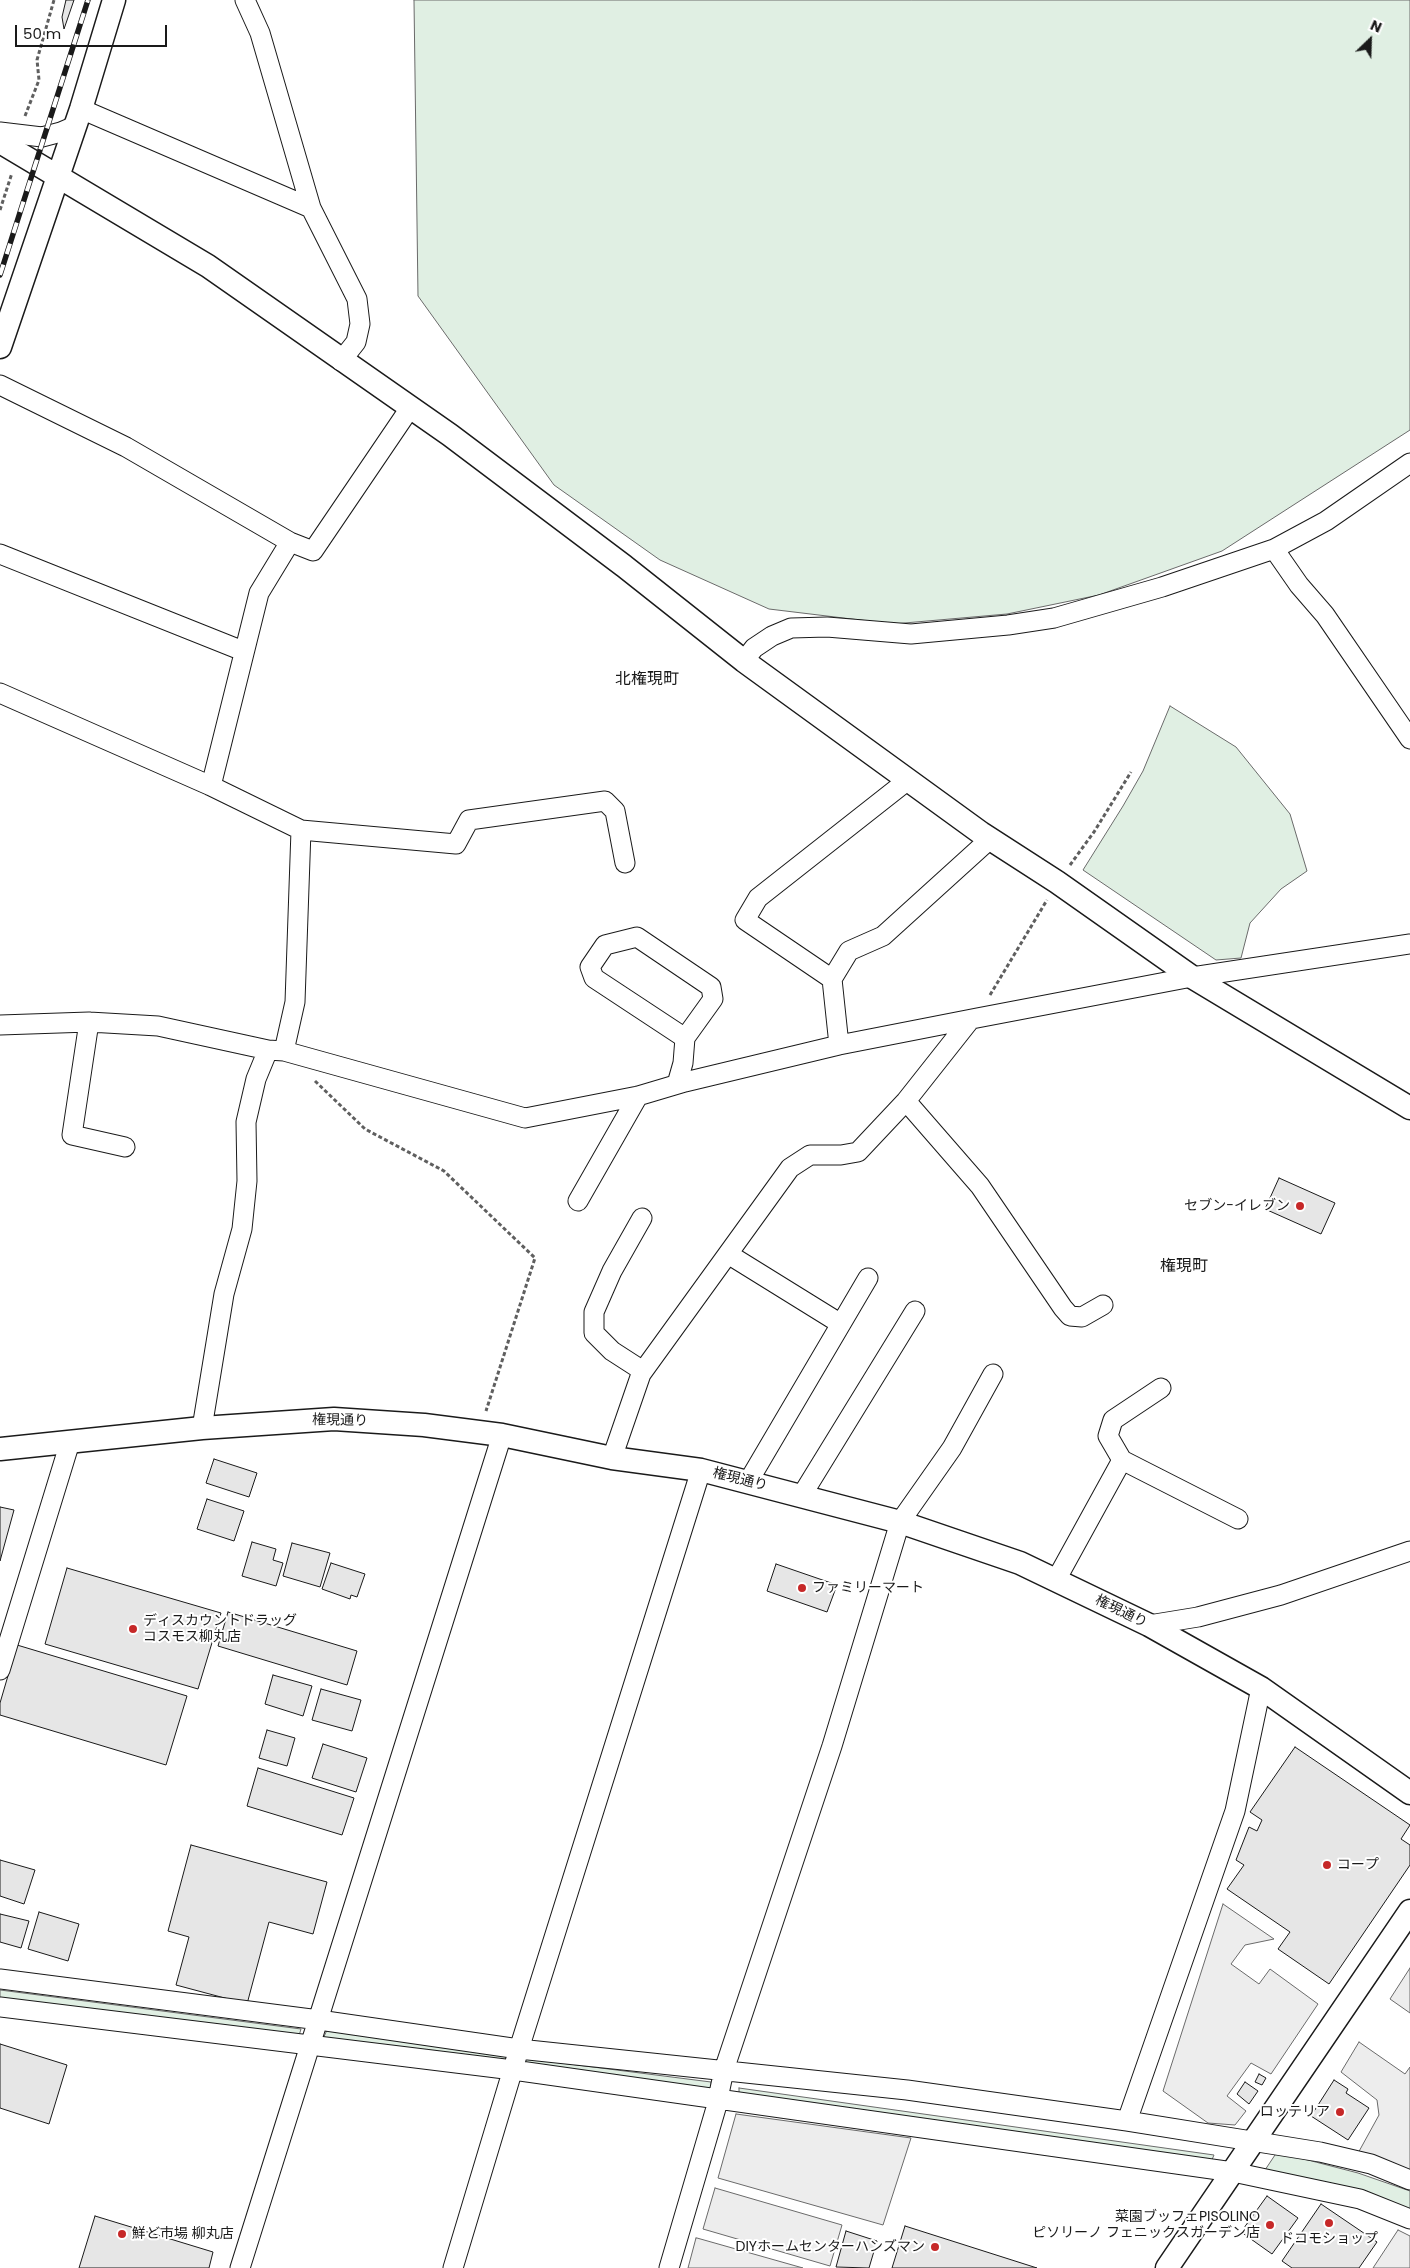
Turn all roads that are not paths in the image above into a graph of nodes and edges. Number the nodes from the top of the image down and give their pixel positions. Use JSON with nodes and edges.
{"nodes":[{"id":1,"x":114,"y":0,"type":"edge"},
{"id":2,"x":245,"y":0,"type":"edge"},
{"id":3,"x":78,"y":118,"type":"junction"},
{"id":4,"x":9,"y":141,"type":"edge"},
{"id":5,"x":58,"y":177,"type":"junction"},
{"id":6,"x":311,"y":208,"type":"junction"},
{"id":7,"x":0,"y":347,"type":"edge"},
{"id":8,"x":341,"y":360,"type":"junction"},
{"id":9,"x":0,"y":384,"type":"edge"},
{"id":10,"x":410,"y":408,"type":"junction"},
{"id":11,"x":1410,"y":463,"type":"edge"},
{"id":12,"x":290,"y":542,"type":"junction"},
{"id":13,"x":1274,"y":548,"type":"junction"},
{"id":14,"x":0,"y":554,"type":"edge"},
{"id":15,"x":243,"y":651,"type":"junction"},
{"id":16,"x":744,"y":661,"type":"junction"},
{"id":17,"x":0,"y":693,"type":"edge"},
{"id":18,"x":1410,"y":739,"type":"edge"},
{"id":19,"x":908,"y":780,"type":"junction"},
{"id":20,"x":211,"y":786,"type":"junction"},
{"id":21,"x":301,"y":830,"type":"junction"},
{"id":22,"x":990,"y":839,"type":"junction"},
{"id":23,"x":625,"y":863,"type":"dead end"},
{"id":24,"x":1410,"y":944,"type":"edge"},
{"id":25,"x":1192,"y":977,"type":"junction"},
{"id":26,"x":832,"y":979,"type":"junction"},
{"id":27,"x":974,"y":1019,"type":"junction"},
{"id":28,"x":89,"y":1022,"type":"junction"},
{"id":29,"x":0,"y":1025,"type":"edge"},
{"id":30,"x":684,"y":1038,"type":"junction"},
{"id":31,"x":839,"y":1045,"type":"junction"},
{"id":32,"x":276,"y":1050,"type":"junction"},
{"id":33,"x":677,"y":1084,"type":"junction"},
{"id":34,"x":638,"y":1096,"type":"junction"},
{"id":35,"x":906,"y":1101,"type":"junction"},
{"id":36,"x":1410,"y":1108,"type":"edge"},
{"id":37,"x":125,"y":1147,"type":"dead end"},
{"id":38,"x":578,"y":1201,"type":"dead end"},
{"id":39,"x":642,"y":1218,"type":"dead end"},
{"id":40,"x":728,"y":1254,"type":"junction"},
{"id":41,"x":868,"y":1278,"type":"dead end"},
{"id":42,"x":1103,"y":1305,"type":"dead end"},
{"id":43,"x":915,"y":1312,"type":"dead end"},
{"id":44,"x":841,"y":1324,"type":"junction"},
{"id":45,"x":643,"y":1371,"type":"junction"},
{"id":46,"x":993,"y":1374,"type":"dead end"},
{"id":47,"x":1161,"y":1388,"type":"dead end"},
{"id":48,"x":202,"y":1428,"type":"junction"},
{"id":49,"x":502,"y":1435,"type":"junction"},
{"id":50,"x":70,"y":1442,"type":"junction"},
{"id":51,"x":0,"y":1449,"type":"edge"},
{"id":52,"x":612,"y":1458,"type":"junction"},
{"id":53,"x":1122,"y":1460,"type":"junction"},
{"id":54,"x":701,"y":1470,"type":"junction"},
{"id":55,"x":748,"y":1482,"type":"junction"},
{"id":56,"x":802,"y":1496,"type":"junction"},
{"id":57,"x":1238,"y":1519,"type":"dead end"},
{"id":58,"x":900,"y":1522,"type":"junction"},
{"id":59,"x":1410,"y":1551,"type":"edge"},
{"id":60,"x":1056,"y":1580,"type":"junction"},
{"id":61,"x":1149,"y":1625,"type":"junction"},
{"id":62,"x":0,"y":1670,"type":"edge"},
{"id":63,"x":1260,"y":1688,"type":"junction"},
{"id":64,"x":1410,"y":1793,"type":"edge"},
{"id":65,"x":1410,"y":1911,"type":"edge"},
{"id":66,"x":0,"y":1979,"type":"edge"},
{"id":67,"x":0,"y":2007,"type":"edge"},
{"id":68,"x":319,"y":2020,"type":"junction"},
{"id":69,"x":310,"y":2046,"type":"junction"},
{"id":70,"x":519,"y":2049,"type":"junction"},
{"id":71,"x":513,"y":2070,"type":"junction"},
{"id":72,"x":724,"y":2070,"type":"junction"},
{"id":73,"x":717,"y":2099,"type":"junction"},
{"id":74,"x":1127,"y":2121,"type":"junction"},
{"id":75,"x":1254,"y":2142,"type":"junction"},
{"id":76,"x":1234,"y":2172,"type":"junction"},
{"id":77,"x":1410,"y":2180,"type":"edge"},
{"id":78,"x":1410,"y":2219,"type":"edge"},
{"id":79,"x":240,"y":2268,"type":"edge"},
{"id":80,"x":453,"y":2268,"type":"edge"},
{"id":81,"x":669,"y":2268,"type":"edge"},
{"id":82,"x":1167,"y":2268,"type":"edge"}],
"edges":[{"from":1,"to":3,"type":"street"},
{"from":2,"to":6,"type":"street"},
{"from":3,"to":4,"type":"street"},
{"from":3,"to":5,"type":"street"},
{"from":3,"to":6,"type":"street"},
{"from":4,"to":5,"type":"street"},
{"from":5,"to":7,"type":"street"},
{"from":5,"to":8,"type":"street"},
{"from":6,"to":8,"type":"street"},
{"from":8,"to":10,"type":"street"},
{"from":9,"to":12,"type":"street"},
{"from":10,"to":12,"type":"street"},
{"from":10,"to":16,"type":"street"},
{"from":11,"to":13,"type":"street"},
{"from":12,"to":15,"type":"street"},
{"from":13,"to":16,"type":"street"},
{"from":13,"to":18,"type":"street"},
{"from":14,"to":15,"type":"street"},
{"from":15,"to":20,"type":"street"},
{"from":16,"to":19,"type":"street"},
{"from":17,"to":20,"type":"street"},
{"from":19,"to":22,"type":"street"},
{"from":19,"to":26,"type":"street"},
{"from":20,"to":21,"type":"street"},
{"from":21,"to":23,"type":"street"},
{"from":21,"to":32,"type":"street"},
{"from":22,"to":25,"type":"street"},
{"from":22,"to":26,"type":"street"},
{"from":24,"to":25,"type":"street"},
{"from":25,"to":27,"type":"street"},
{"from":25,"to":36,"type":"street"},
{"from":26,"to":31,"type":"street"},
{"from":27,"to":31,"type":"street"},
{"from":27,"to":35,"type":"street"},
{"from":28,"to":29,"type":"street"},
{"from":28,"to":32,"type":"street"},
{"from":28,"to":37,"type":"street"},
{"from":30,"to":30,"type":"street"},
{"from":30,"to":33,"type":"street"},
{"from":31,"to":33,"type":"street"},
{"from":32,"to":34,"type":"street"},
{"from":32,"to":48,"type":"street"},
{"from":33,"to":34,"type":"street"},
{"from":34,"to":38,"type":"street"},
{"from":35,"to":40,"type":"street"},
{"from":35,"to":42,"type":"street"},
{"from":39,"to":45,"type":"street"},
{"from":40,"to":44,"type":"street"},
{"from":40,"to":45,"type":"street"},
{"from":41,"to":44,"type":"street"},
{"from":43,"to":56,"type":"street"},
{"from":44,"to":55,"type":"street"},
{"from":45,"to":52,"type":"street"},
{"from":46,"to":58,"type":"street"},
{"from":47,"to":53,"type":"street"},
{"from":48,"to":49,"type":"street","name":"権現通り"},
{"from":48,"to":50,"type":"street","name":"権現通り"},
{"from":49,"to":52,"type":"street","name":"権現通り"},
{"from":49,"to":68,"type":"street"},
{"from":50,"to":51,"type":"street","name":"権現通り"},
{"from":50,"to":62,"type":"street"},
{"from":52,"to":54,"type":"street","name":"権現通り"},
{"from":53,"to":57,"type":"street"},
{"from":53,"to":60,"type":"street"},
{"from":54,"to":55,"type":"street","name":"権現通り"},
{"from":54,"to":70,"type":"street"},
{"from":55,"to":56,"type":"street","name":"権現通り"},
{"from":56,"to":58,"type":"street","name":"権現通り"},
{"from":58,"to":60,"type":"street","name":"権現通り"},
{"from":58,"to":72,"type":"street"},
{"from":59,"to":61,"type":"street"},
{"from":60,"to":61,"type":"street","name":"権現通り"},
{"from":61,"to":63,"type":"street","name":"権現通り"},
{"from":63,"to":64,"type":"street","name":"権現通り"},
{"from":63,"to":74,"type":"street"},
{"from":65,"to":75,"type":"street"},
{"from":66,"to":68,"type":"street"},
{"from":67,"to":69,"type":"street"},
{"from":68,"to":69,"type":"street"},
{"from":68,"to":70,"type":"street"},
{"from":69,"to":71,"type":"street"},
{"from":69,"to":79,"type":"street"},
{"from":70,"to":71,"type":"street"},
{"from":70,"to":72,"type":"street"},
{"from":71,"to":73,"type":"street"},
{"from":71,"to":80,"type":"street"},
{"from":72,"to":73,"type":"street"},
{"from":72,"to":74,"type":"street"},
{"from":73,"to":76,"type":"street"},
{"from":73,"to":81,"type":"street"},
{"from":74,"to":75,"type":"street"},
{"from":75,"to":76,"type":"street"},
{"from":75,"to":77,"type":"street"},
{"from":76,"to":78,"type":"street"},
{"from":76,"to":82,"type":"street"}]}
